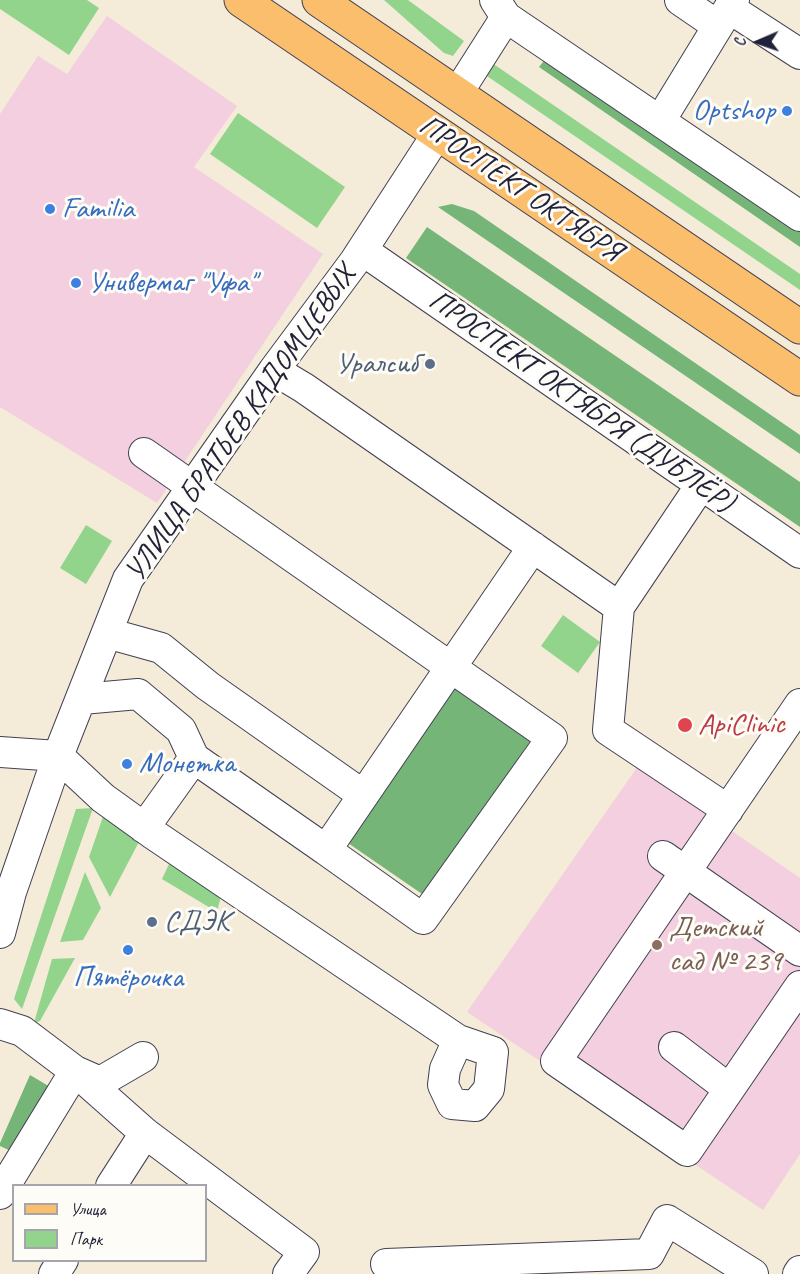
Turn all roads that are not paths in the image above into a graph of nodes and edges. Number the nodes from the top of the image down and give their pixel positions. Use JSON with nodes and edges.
{"nodes":[{"id":1,"x":241,"y":0,"type":"edge"},
{"id":2,"x":319,"y":0,"type":"edge"},
{"id":3,"x":680,"y":0,"type":"edge"},
{"id":4,"x":500,"y":9,"type":"edge"},
{"id":5,"x":727,"y":11,"type":"edge"},
{"id":6,"x":800,"y":54,"type":"edge"},
{"id":7,"x":457,"y":94,"type":"junction"},
{"id":8,"x":660,"y":122,"type":"junction"},
{"id":9,"x":438,"y":133,"type":"junction"},
{"id":10,"x":800,"y":216,"type":"edge"},
{"id":11,"x":362,"y":250,"type":"junction"},
{"id":12,"x":800,"y":327,"type":"edge"},
{"id":13,"x":274,"y":370,"type":"junction"},
{"id":14,"x":800,"y":379,"type":"edge"},
{"id":15,"x":144,"y":453,"type":"dead end"},
{"id":16,"x":701,"y":485,"type":"junction"},
{"id":17,"x":194,"y":487,"type":"junction"},
{"id":18,"x":533,"y":547,"type":"junction"},
{"id":19,"x":800,"y":553,"type":"edge"},
{"id":20,"x":619,"y":607,"type":"junction"},
{"id":21,"x":107,"y":633,"type":"junction"},
{"id":22,"x":452,"y":666,"type":"junction"},
{"id":23,"x":207,"y":687,"type":"junction"},
{"id":24,"x":82,"y":699,"type":"junction"},
{"id":25,"x":796,"y":718,"type":"edge"},
{"id":26,"x":181,"y":730,"type":"junction"},
{"id":27,"x":0,"y":752,"type":"edge"},
{"id":28,"x":58,"y":756,"type":"junction"},
{"id":29,"x":194,"y":758,"type":"junction"},
{"id":30,"x":363,"y":795,"type":"junction"},
{"id":31,"x":728,"y":810,"type":"junction"},
{"id":32,"x":144,"y":828,"type":"junction"},
{"id":33,"x":326,"y":850,"type":"junction"},
{"id":34,"x":674,"y":864,"type":"junction"},
{"id":35,"x":5,"y":891,"type":"edge"},
{"id":36,"x":0,"y":933,"type":"edge"},
{"id":37,"x":800,"y":951,"type":"edge"},
{"id":38,"x":800,"y":986,"type":"edge"},
{"id":39,"x":0,"y":1024,"type":"edge"},
{"id":40,"x":458,"y":1040,"type":"dead end"},
{"id":41,"x":674,"y":1047,"type":"dead end"},
{"id":42,"x":143,"y":1057,"type":"dead end"},
{"id":43,"x":75,"y":1071,"type":"junction"},
{"id":44,"x":729,"y":1089,"type":"junction"},
{"id":45,"x":145,"y":1134,"type":"junction"},
{"id":46,"x":112,"y":1184,"type":"edge"},
{"id":47,"x":0,"y":1194,"type":"edge"},
{"id":48,"x":386,"y":1264,"type":"dead end"},
{"id":49,"x":288,"y":1274,"type":"edge"},
{"id":50,"x":753,"y":1274,"type":"edge"}],
"edges":[{"from":1,"to":9,"type":"main road","name":"ПРОСПЕКТ ОКТЯБРЯ"},
{"from":2,"to":7,"type":"main road","name":"ПРОСПЕКТ ОКТЯБРЯ"},
{"from":3,"to":5,"type":"street"},
{"from":4,"to":7,"type":"street"},
{"from":4,"to":8,"type":"street"},
{"from":5,"to":6,"type":"street"},
{"from":5,"to":8,"type":"street"},
{"from":7,"to":12,"type":"main road","name":"ПРОСПЕКТ ОКТЯБРЯ"},
{"from":8,"to":10,"type":"street"},
{"from":9,"to":11,"type":"street","name":"УЛИЦА БРАТЬЕВ КАДОМЦЕВЫХ"},
{"from":9,"to":14,"type":"main road","name":"ПРОСПЕКТ ОКТЯБРЯ"},
{"from":11,"to":13,"type":"street","name":"УЛИЦА БРАТЬЕВ КАДОМЦЕВЫХ"},
{"from":11,"to":16,"type":"street","name":"ПРОСПЕКТ ОКТЯБРЯ (ДУБЛЁР)"},
{"from":13,"to":17,"type":"street","name":"УЛИЦА БРАТЬЕВ КАДОМЦЕВЫХ"},
{"from":13,"to":18,"type":"street"},
{"from":15,"to":17,"type":"street"},
{"from":16,"to":19,"type":"street","name":"ПРОСПЕКТ ОКТЯБРЯ (ДУБЛЁР)"},
{"from":16,"to":20,"type":"street"},
{"from":17,"to":21,"type":"street","name":"УЛИЦА БРАТЬЕВ КАДОМЦЕВЫХ"},
{"from":17,"to":22,"type":"street"},
{"from":18,"to":20,"type":"street"},
{"from":18,"to":22,"type":"street"},
{"from":20,"to":31,"type":"street"},
{"from":21,"to":23,"type":"street"},
{"from":21,"to":24,"type":"street","name":"УЛИЦА БРАТЬЕВ КАДОМЦЕВЫХ"},
{"from":22,"to":30,"type":"street"},
{"from":22,"to":33,"type":"street"},
{"from":23,"to":26,"type":"street"},
{"from":23,"to":30,"type":"street"},
{"from":24,"to":26,"type":"street"},
{"from":24,"to":28,"type":"street","name":"УЛИЦА БРАТЬЕВ КАДОМЦЕВЫХ"},
{"from":25,"to":31,"type":"street"},
{"from":26,"to":29,"type":"street"},
{"from":27,"to":28,"type":"street"},
{"from":28,"to":32,"type":"street"},
{"from":28,"to":35,"type":"street","name":"УЛИЦА БРАТЬЕВ КАДОМЦЕВЫХ"},
{"from":29,"to":32,"type":"street"},
{"from":29,"to":33,"type":"street"},
{"from":30,"to":33,"type":"street"},
{"from":31,"to":34,"type":"street"},
{"from":32,"to":40,"type":"street"},
{"from":34,"to":37,"type":"street"},
{"from":34,"to":44,"type":"street"},
{"from":35,"to":36,"type":"street","name":"УЛИЦА БРАТЬЕВ КАДОМЦЕВЫХ"},
{"from":38,"to":44,"type":"street"},
{"from":39,"to":43,"type":"street"},
{"from":41,"to":44,"type":"street"},
{"from":42,"to":43,"type":"street"},
{"from":43,"to":45,"type":"street"},
{"from":43,"to":47,"type":"street"},
{"from":45,"to":46,"type":"street"},
{"from":45,"to":49,"type":"street"},
{"from":48,"to":50,"type":"street"}]}
